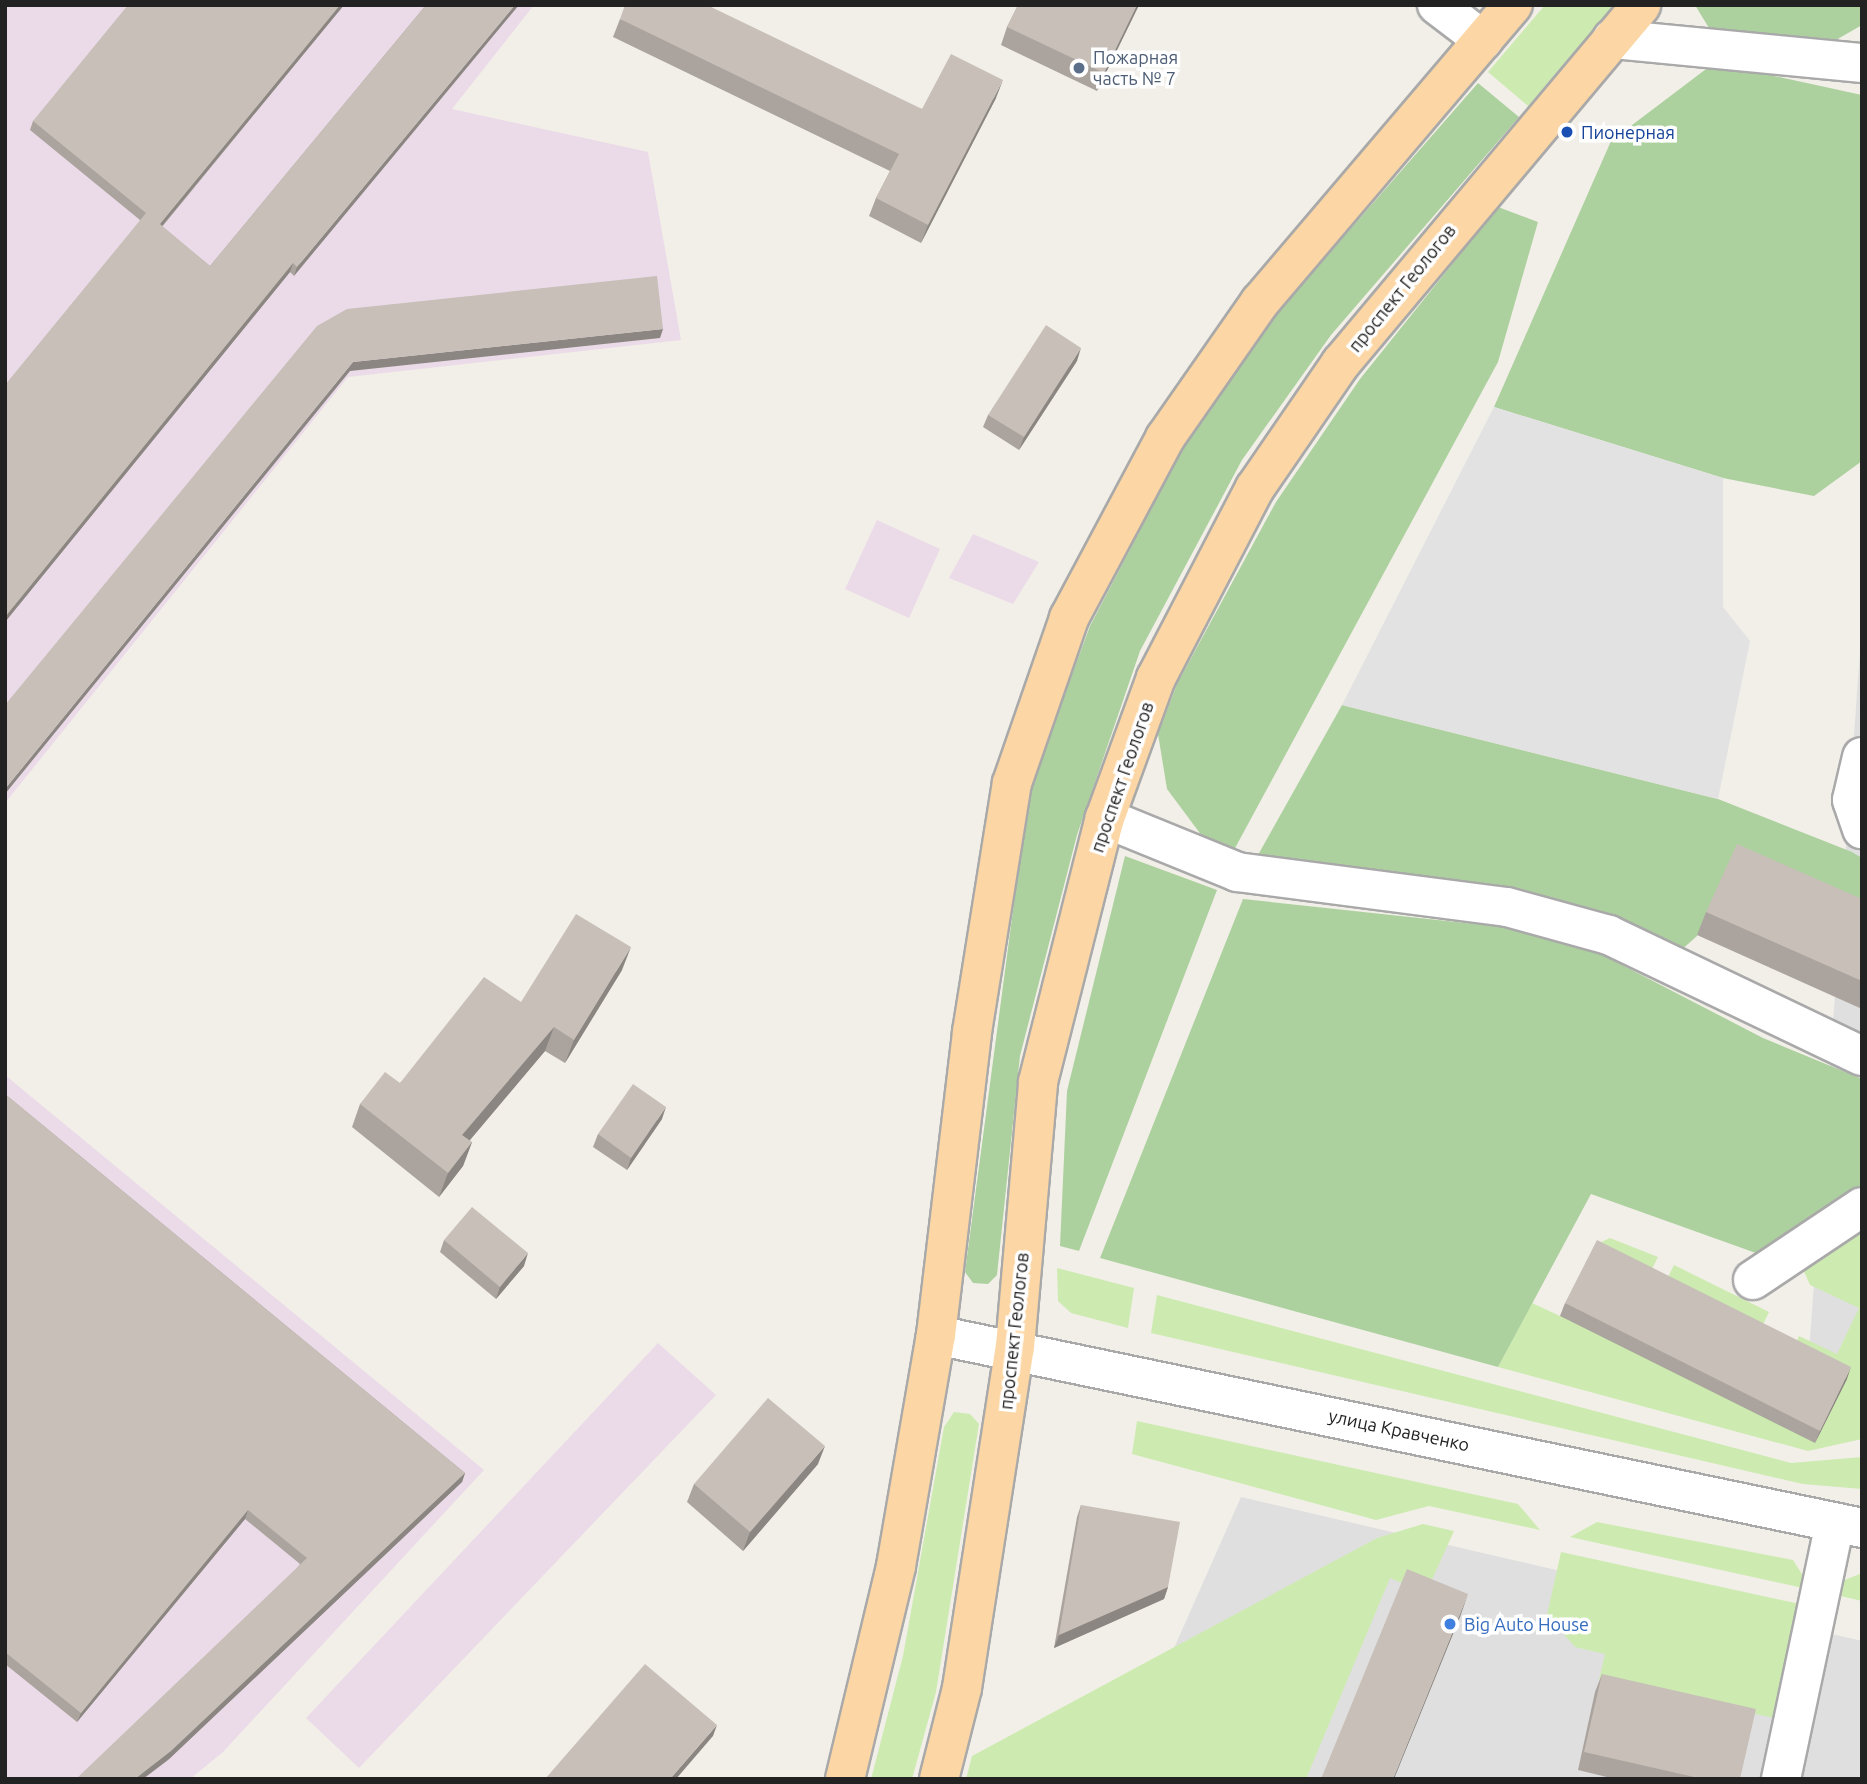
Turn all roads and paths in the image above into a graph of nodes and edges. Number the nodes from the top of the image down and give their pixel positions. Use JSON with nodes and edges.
{"nodes":[{"id":1,"x":1437,"y":5,"type":"edge"},
{"id":2,"x":1513,"y":5,"type":"edge"},
{"id":3,"x":1641,"y":5,"type":"edge"},
{"id":4,"x":1612,"y":39,"type":"junction"},
{"id":5,"x":1483,"y":40,"type":"junction"},
{"id":6,"x":1862,"y":63,"type":"edge"},
{"id":7,"x":1862,"y":757,"type":"edge"},
{"id":8,"x":1105,"y":818,"type":"junction"},
{"id":9,"x":1862,"y":829,"type":"edge"},
{"id":10,"x":1862,"y":1056,"type":"edge"},
{"id":11,"x":1862,"y":1207,"type":"edge"},
{"id":12,"x":1753,"y":1280,"type":"dead end"},
{"id":13,"x":936,"y":1335,"type":"junction"},
{"id":14,"x":1015,"y":1347,"type":"junction"},
{"id":15,"x":1849,"y":1526,"type":"edge"},
{"id":16,"x":845,"y":1779,"type":"edge"},
{"id":17,"x":939,"y":1779,"type":"edge"},
{"id":18,"x":1781,"y":1779,"type":"edge"}],
"edges":[{"from":1,"to":5,"type":"street"},
{"from":2,"to":5,"type":"main road"},
{"from":3,"to":4,"type":"main road","name":"проспект Геологов"},
{"from":4,"to":6,"type":"street"},
{"from":4,"to":8,"type":"main road","name":"проспект Геологов"},
{"from":5,"to":13,"type":"main road"},
{"from":7,"to":9,"type":"street"},
{"from":8,"to":10,"type":"street"},
{"from":8,"to":14,"type":"main road","name":"проспект Геологов"},
{"from":11,"to":12,"type":"street"},
{"from":13,"to":14,"type":"street","name":"улица Кравченко"},
{"from":13,"to":16,"type":"main road"},
{"from":14,"to":15,"type":"street","name":"улица Кравченко"},
{"from":14,"to":17,"type":"main road","name":"проспект Геологов"},
{"from":15,"to":18,"type":"street"}]}
